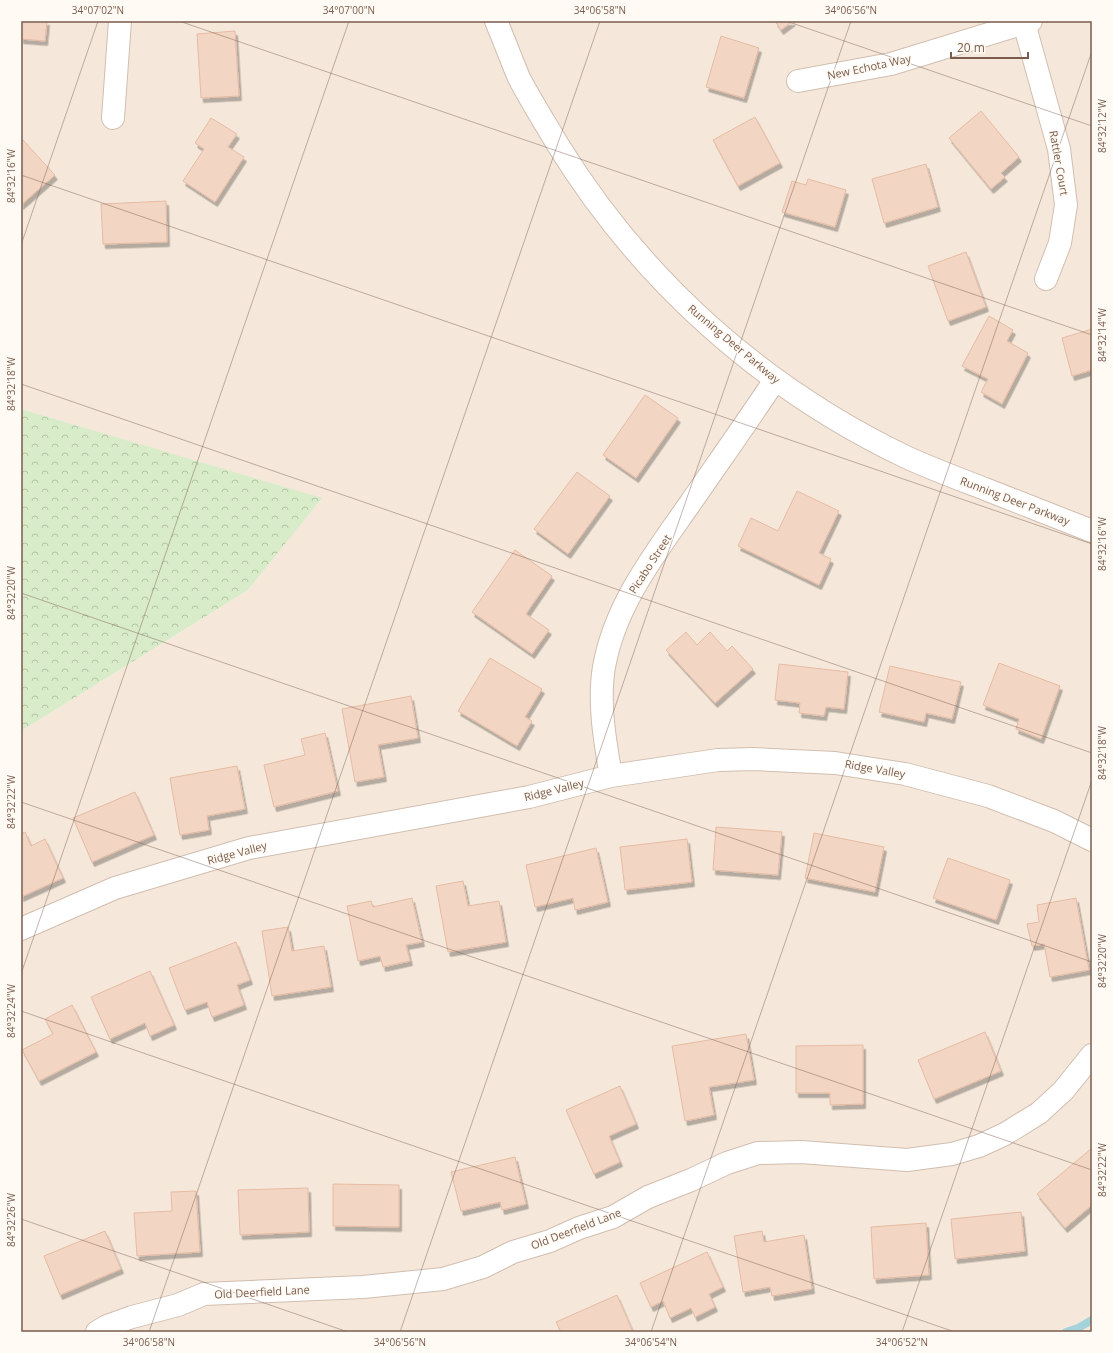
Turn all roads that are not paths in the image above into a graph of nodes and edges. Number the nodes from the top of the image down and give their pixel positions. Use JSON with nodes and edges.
{"nodes":[{"id":1,"x":120,"y":21,"type":"edge"},
{"id":2,"x":496,"y":21,"type":"edge"},
{"id":3,"x":1028,"y":22,"type":"edge"},
{"id":4,"x":798,"y":81,"type":"dead end"},
{"id":5,"x":113,"y":118,"type":"dead end"},
{"id":6,"x":1046,"y":279,"type":"dead end"},
{"id":7,"x":775,"y":380,"type":"junction"},
{"id":8,"x":1092,"y":531,"type":"edge"},
{"id":9,"x":611,"y":776,"type":"junction"},
{"id":10,"x":1092,"y":840,"type":"edge"},
{"id":11,"x":21,"y":929,"type":"edge"},
{"id":12,"x":1092,"y":1055,"type":"edge"},
{"id":13,"x":97,"y":1332,"type":"edge"}],
"edges":[{"from":1,"to":5,"type":"street"},
{"from":2,"to":7,"type":"street","name":"Running Deer Parkway"},
{"from":3,"to":4,"type":"street","name":"New Echota Way"},
{"from":3,"to":6,"type":"street","name":"Rattler Court"},
{"from":7,"to":8,"type":"street","name":"Running Deer Parkway"},
{"from":7,"to":9,"type":"street","name":"Picabo Street"},
{"from":9,"to":10,"type":"street","name":"Ridge Valley"},
{"from":9,"to":11,"type":"street","name":"Ridge Valley"},
{"from":12,"to":13,"type":"street","name":"Old Deerfield Lane"}]}
